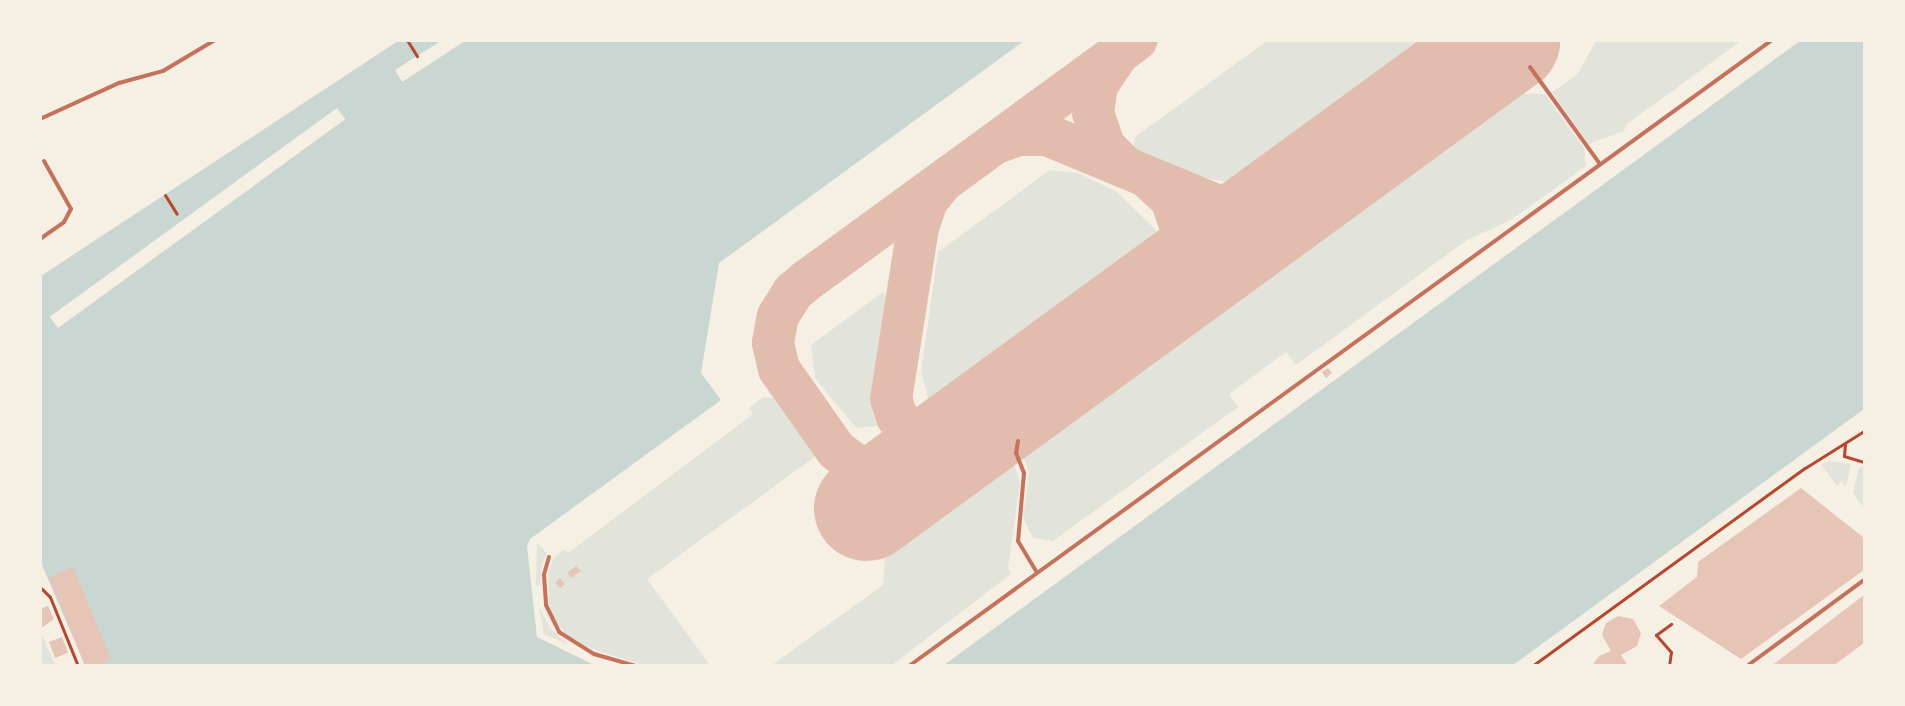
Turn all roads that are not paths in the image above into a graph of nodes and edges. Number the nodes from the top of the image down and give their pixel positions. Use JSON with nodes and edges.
{"nodes":[{"id":1,"x":215,"y":40,"type":"edge"},
{"id":2,"x":1772,"y":40,"type":"edge"},
{"id":3,"x":1530,"y":68,"type":"dead end"},
{"id":4,"x":40,"y":119,"type":"edge"},
{"id":5,"x":44,"y":161,"type":"dead end"},
{"id":6,"x":1600,"y":164,"type":"junction"},
{"id":7,"x":40,"y":239,"type":"edge"},
{"id":8,"x":1018,"y":441,"type":"dead end"},
{"id":9,"x":549,"y":556,"type":"dead end"},
{"id":10,"x":1036,"y":571,"type":"junction"},
{"id":11,"x":1864,"y":580,"type":"edge"},
{"id":12,"x":636,"y":666,"type":"edge"},
{"id":13,"x":909,"y":666,"type":"edge"},
{"id":14,"x":1747,"y":666,"type":"edge"}],
"edges":[{"from":1,"to":4,"type":"lane"},
{"from":2,"to":6,"type":"lane"},
{"from":3,"to":6,"type":"lane"},
{"from":5,"to":7,"type":"lane"},
{"from":6,"to":10,"type":"lane"},
{"from":8,"to":10,"type":"lane"},
{"from":9,"to":12,"type":"lane"},
{"from":10,"to":13,"type":"lane"},
{"from":11,"to":14,"type":"lane"}]}
